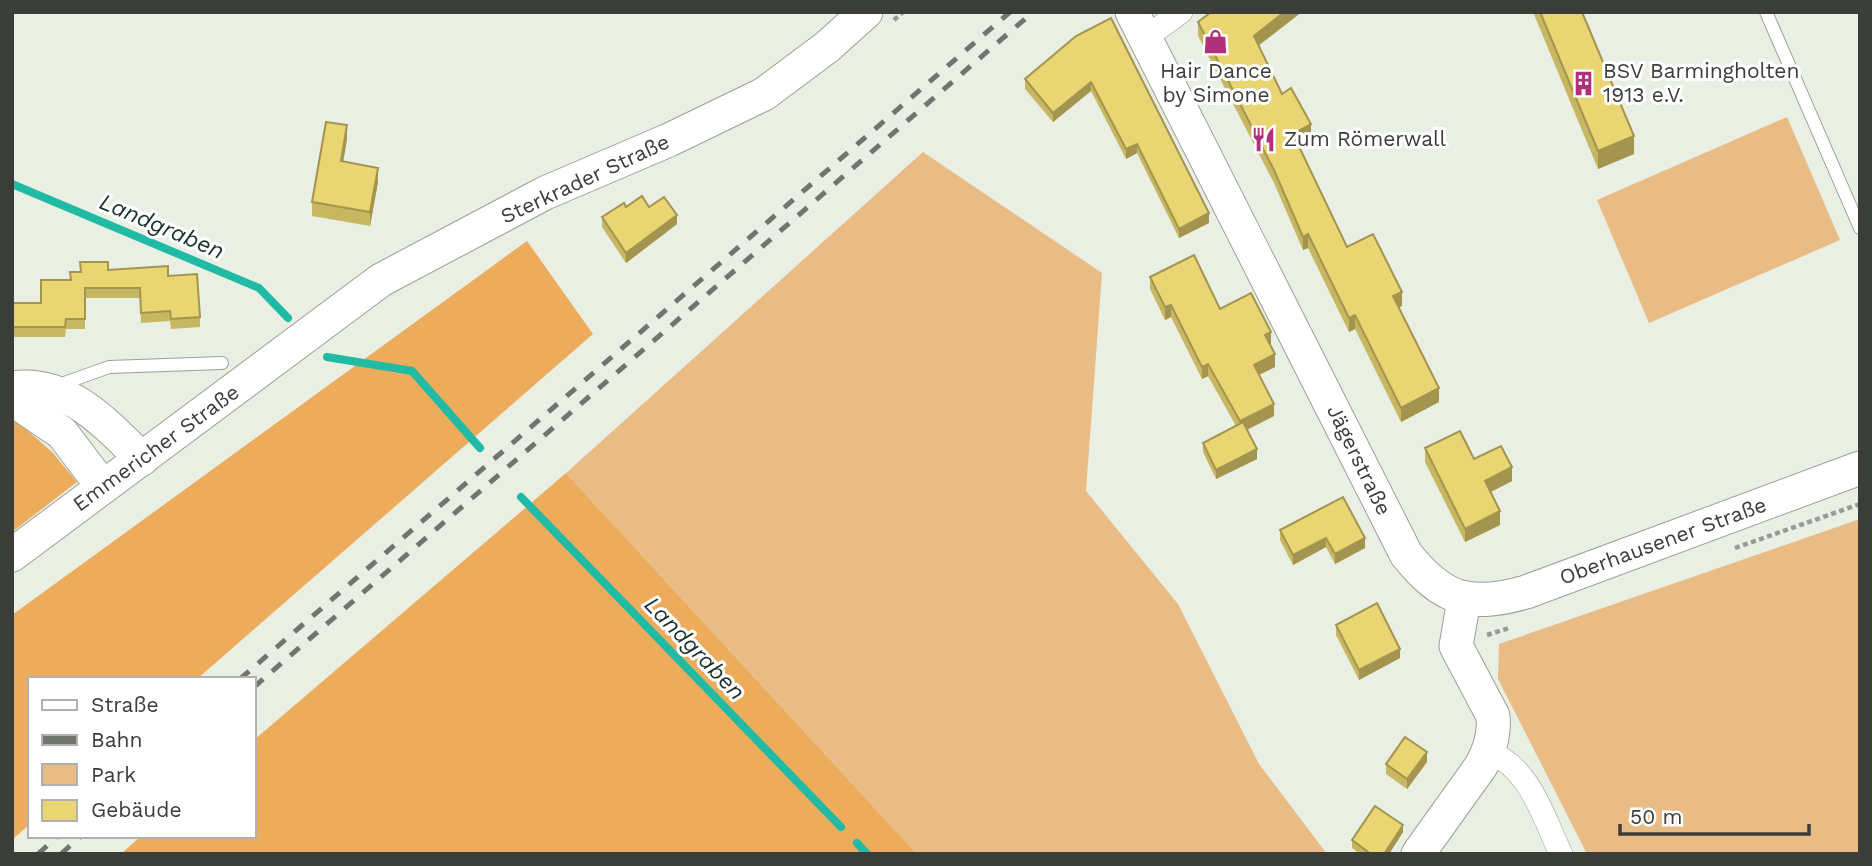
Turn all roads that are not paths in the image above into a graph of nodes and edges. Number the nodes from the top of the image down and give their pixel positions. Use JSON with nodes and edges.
{"nodes":[{"id":1,"x":1181,"y":12,"type":"edge"},
{"id":2,"x":1766,"y":12,"type":"edge"},
{"id":3,"x":879,"y":16,"type":"edge"},
{"id":4,"x":1139,"y":25,"type":"edge"},
{"id":5,"x":1860,"y":228,"type":"edge"},
{"id":6,"x":300,"y":342,"type":"joint"},
{"id":7,"x":222,"y":363,"type":"dead end"},
{"id":8,"x":12,"y":388,"type":"edge"},
{"id":9,"x":50,"y":389,"type":"junction"},
{"id":10,"x":12,"y":399,"type":"edge"},
{"id":11,"x":142,"y":459,"type":"junction"},
{"id":12,"x":1860,"y":468,"type":"edge"},
{"id":13,"x":103,"y":487,"type":"junction"},
{"id":14,"x":12,"y":555,"type":"edge"},
{"id":15,"x":1464,"y":600,"type":"junction"},
{"id":16,"x":1489,"y":752,"type":"junction"},
{"id":17,"x":1418,"y":854,"type":"edge"},
{"id":18,"x":1561,"y":854,"type":"edge"}],
"edges":[{"from":1,"to":4,"type":"street"},
{"from":2,"to":5,"type":"lane"},
{"from":3,"to":6,"type":"main road","name":"Sterkrader Straße"},
{"from":4,"to":15,"type":"main road","name":"Jägerstraße"},
{"from":6,"to":11,"type":"main road","name":"Emmericher Straße"},
{"from":7,"to":9,"type":"lane"},
{"from":8,"to":9,"type":"main road"},
{"from":9,"to":11,"type":"main road"},
{"from":10,"to":13,"type":"main road"},
{"from":11,"to":13,"type":"main road","name":"Emmericher Straße"},
{"from":12,"to":15,"type":"main road","name":"Oberhausener Straße"},
{"from":13,"to":14,"type":"main road","name":"Emmericher Straße"},
{"from":15,"to":16,"type":"main road"},
{"from":16,"to":17,"type":"main road"},
{"from":16,"to":18,"type":"street"}]}
